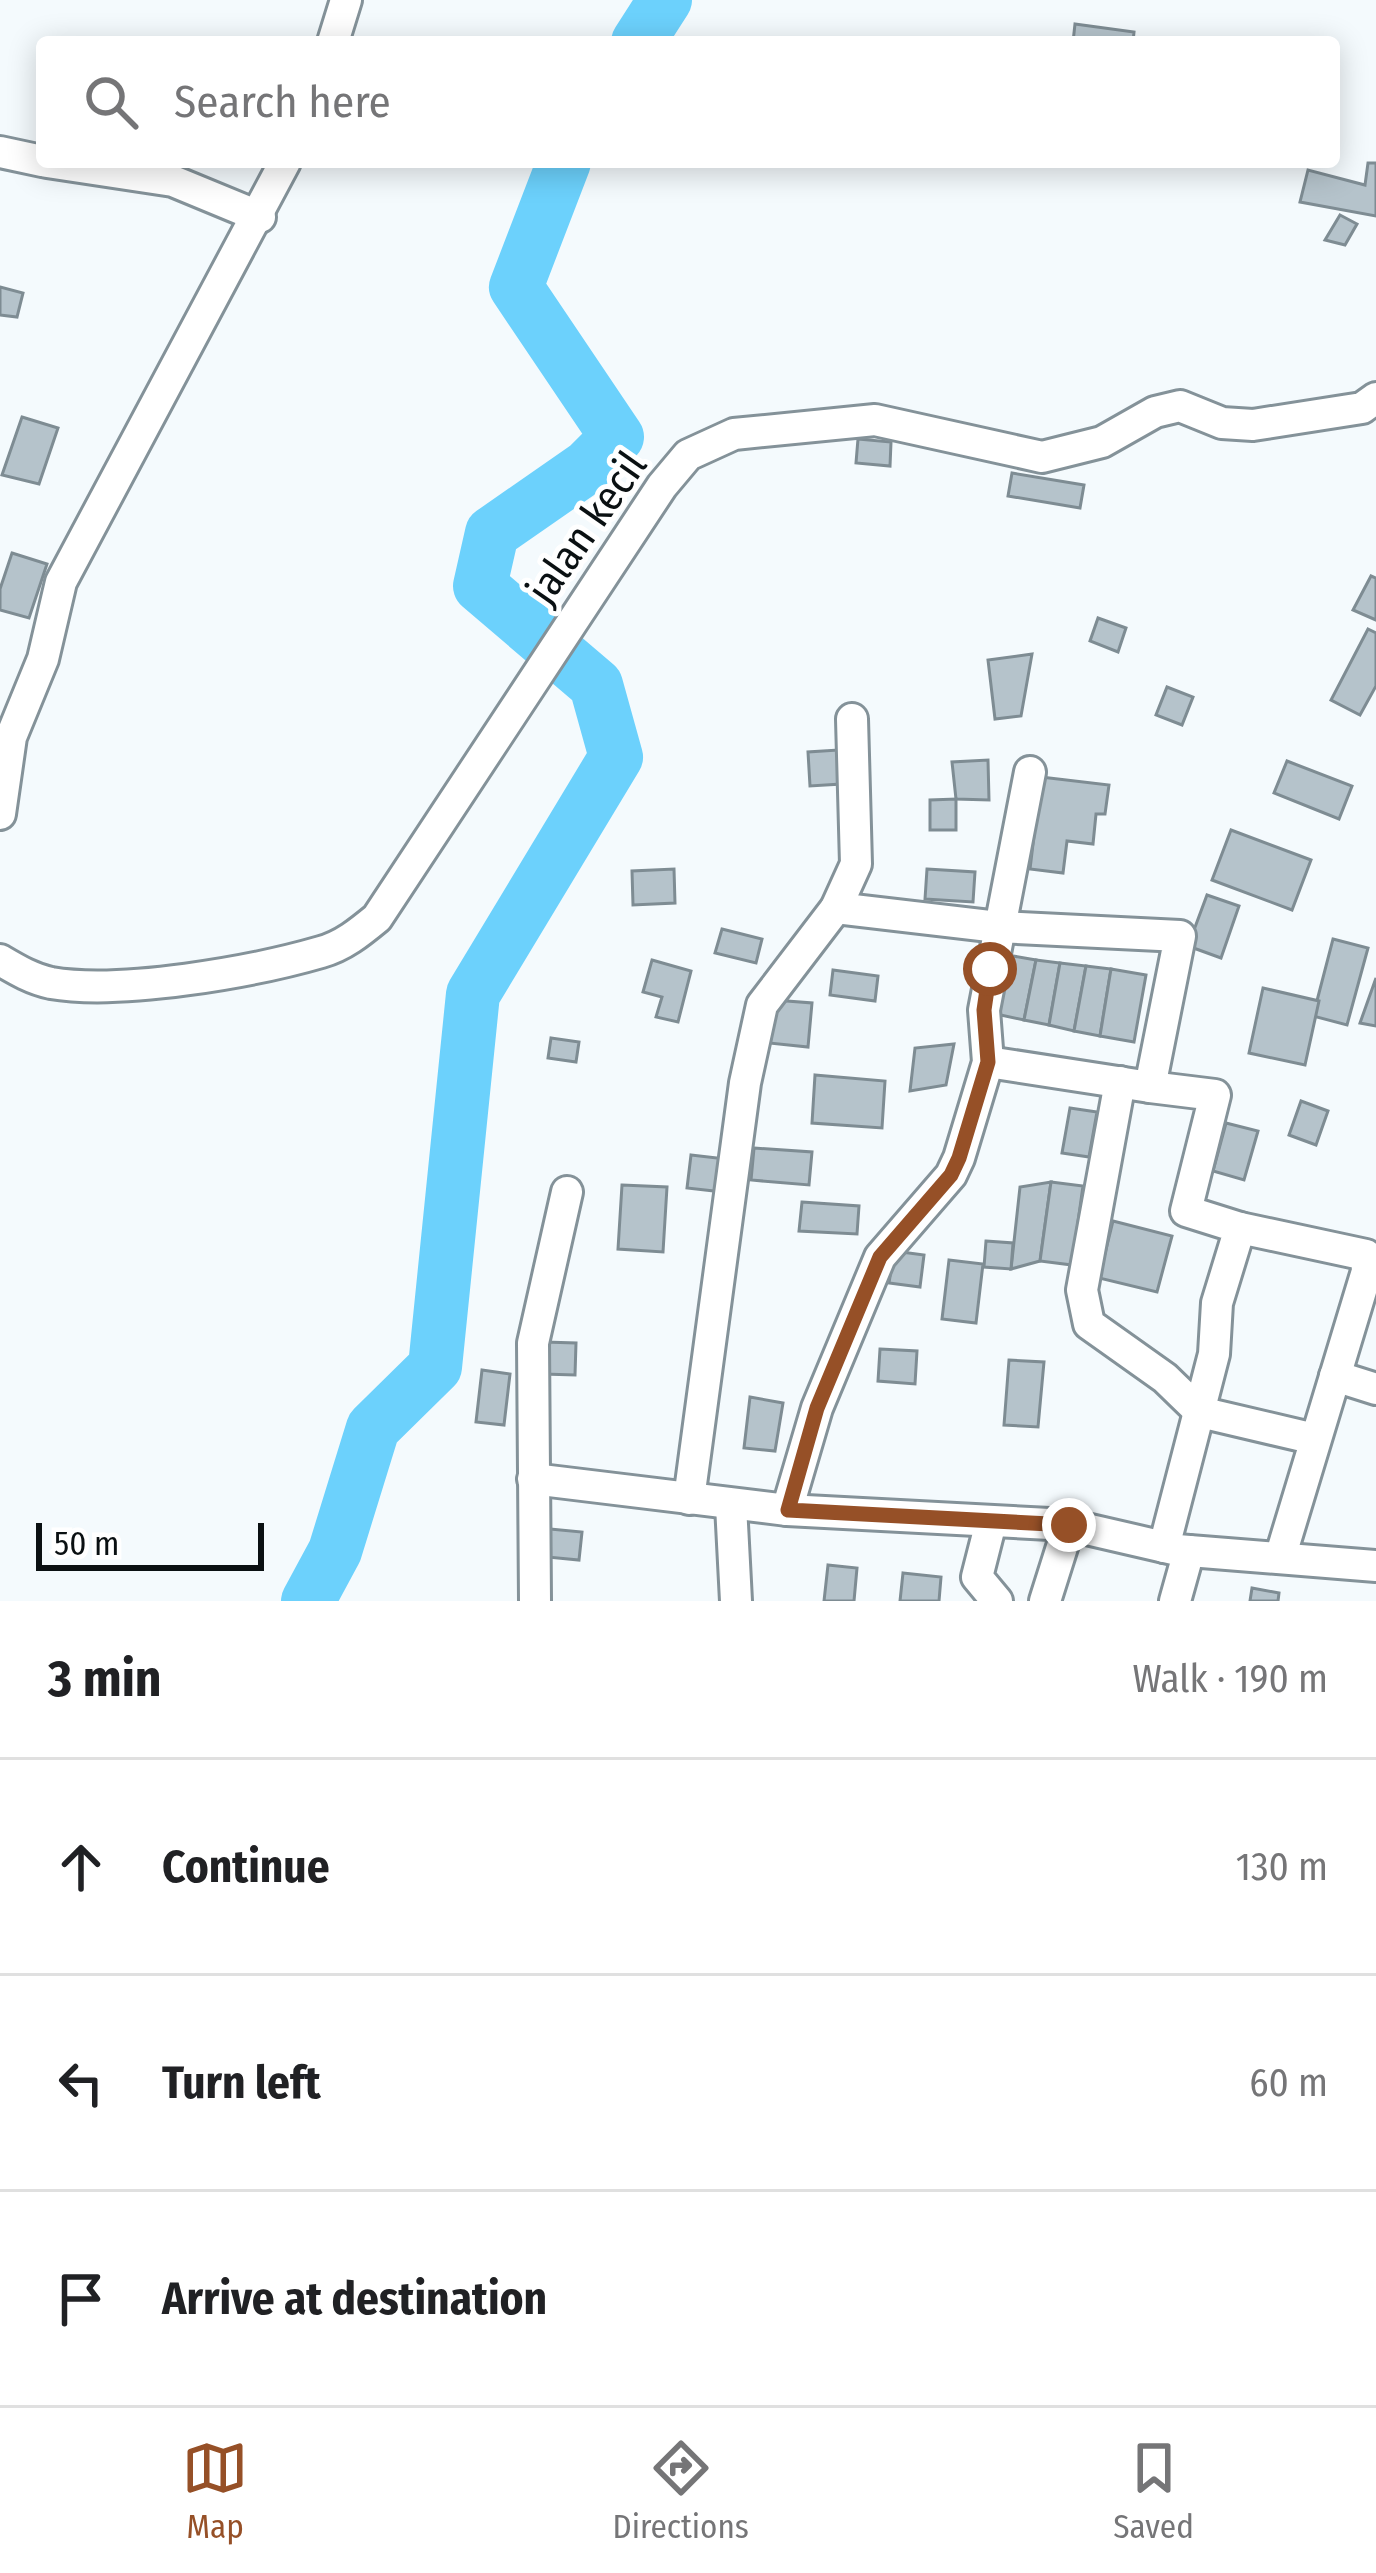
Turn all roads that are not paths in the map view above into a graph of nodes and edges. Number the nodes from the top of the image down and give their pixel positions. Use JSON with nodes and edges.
{"nodes":[{"id":1,"x":346,"y":0,"type":"edge"},
{"id":2,"x":335,"y":36,"type":"edge"},
{"id":3,"x":0,"y":152,"type":"edge"},
{"id":4,"x":36,"y":159,"type":"edge"},
{"id":5,"x":90,"y":168,"type":"edge"},
{"id":6,"x":281,"y":168,"type":"edge"},
{"id":7,"x":260,"y":217,"type":"junction"},
{"id":8,"x":1376,"y":398,"type":"edge"},
{"id":9,"x":852,"y":719,"type":"dead end"},
{"id":10,"x":1030,"y":772,"type":"dead end"},
{"id":11,"x":0,"y":814,"type":"edge"},
{"id":12,"x":836,"y":908,"type":"junction"},
{"id":13,"x":998,"y":927,"type":"junction"},
{"id":14,"x":0,"y":960,"type":"edge"},
{"id":15,"x":988,"y":1062,"type":"junction"},
{"id":16,"x":1135,"y":1085,"type":"junction"},
{"id":17,"x":567,"y":1192,"type":"dead end"},
{"id":18,"x":1240,"y":1228,"type":"junction"},
{"id":19,"x":1335,"y":1376,"type":"junction"},
{"id":20,"x":1376,"y":1390,"type":"edge"},
{"id":21,"x":1200,"y":1412,"type":"junction"},
{"id":22,"x":1315,"y":1439,"type":"junction"},
{"id":23,"x":533,"y":1479,"type":"junction"},
{"id":24,"x":689,"y":1499,"type":"junction"},
{"id":25,"x":731,"y":1505,"type":"junction"},
{"id":26,"x":788,"y":1510,"type":"junction"},
{"id":27,"x":991,"y":1522,"type":"junction"},
{"id":28,"x":1069,"y":1525,"type":"junction"},
{"id":29,"x":1176,"y":1549,"type":"junction"},
{"id":30,"x":1280,"y":1558,"type":"junction"},
{"id":31,"x":1376,"y":1566,"type":"edge"},
{"id":32,"x":979,"y":1593,"type":"edge"},
{"id":33,"x":535,"y":1601,"type":"edge"},
{"id":34,"x":736,"y":1601,"type":"edge"},
{"id":35,"x":1046,"y":1601,"type":"edge"},
{"id":36,"x":1175,"y":1601,"type":"edge"}],
"edges":[{"from":1,"to":2,"type":"street"},
{"from":3,"to":4,"type":"street"},
{"from":5,"to":7,"type":"street"},
{"from":6,"to":7,"type":"street"},
{"from":7,"to":11,"type":"street"},
{"from":8,"to":14,"type":"street","name":"jalan kecil"},
{"from":9,"to":12,"type":"street"},
{"from":10,"to":13,"type":"street"},
{"from":12,"to":13,"type":"street"},
{"from":12,"to":24,"type":"street"},
{"from":13,"to":15,"type":"street"},
{"from":13,"to":16,"type":"street"},
{"from":15,"to":16,"type":"street"},
{"from":15,"to":26,"type":"street"},
{"from":16,"to":18,"type":"street"},
{"from":16,"to":21,"type":"street"},
{"from":17,"to":23,"type":"street"},
{"from":18,"to":19,"type":"street"},
{"from":18,"to":21,"type":"street"},
{"from":19,"to":20,"type":"street"},
{"from":19,"to":22,"type":"street"},
{"from":21,"to":22,"type":"street"},
{"from":21,"to":29,"type":"street"},
{"from":22,"to":30,"type":"street"},
{"from":23,"to":24,"type":"street"},
{"from":23,"to":33,"type":"street"},
{"from":24,"to":25,"type":"street"},
{"from":25,"to":26,"type":"street"},
{"from":25,"to":34,"type":"street"},
{"from":26,"to":27,"type":"street"},
{"from":27,"to":28,"type":"street"},
{"from":27,"to":32,"type":"street"},
{"from":28,"to":29,"type":"street"},
{"from":28,"to":35,"type":"street"},
{"from":29,"to":30,"type":"street"},
{"from":29,"to":36,"type":"street"},
{"from":30,"to":31,"type":"street"}]}
